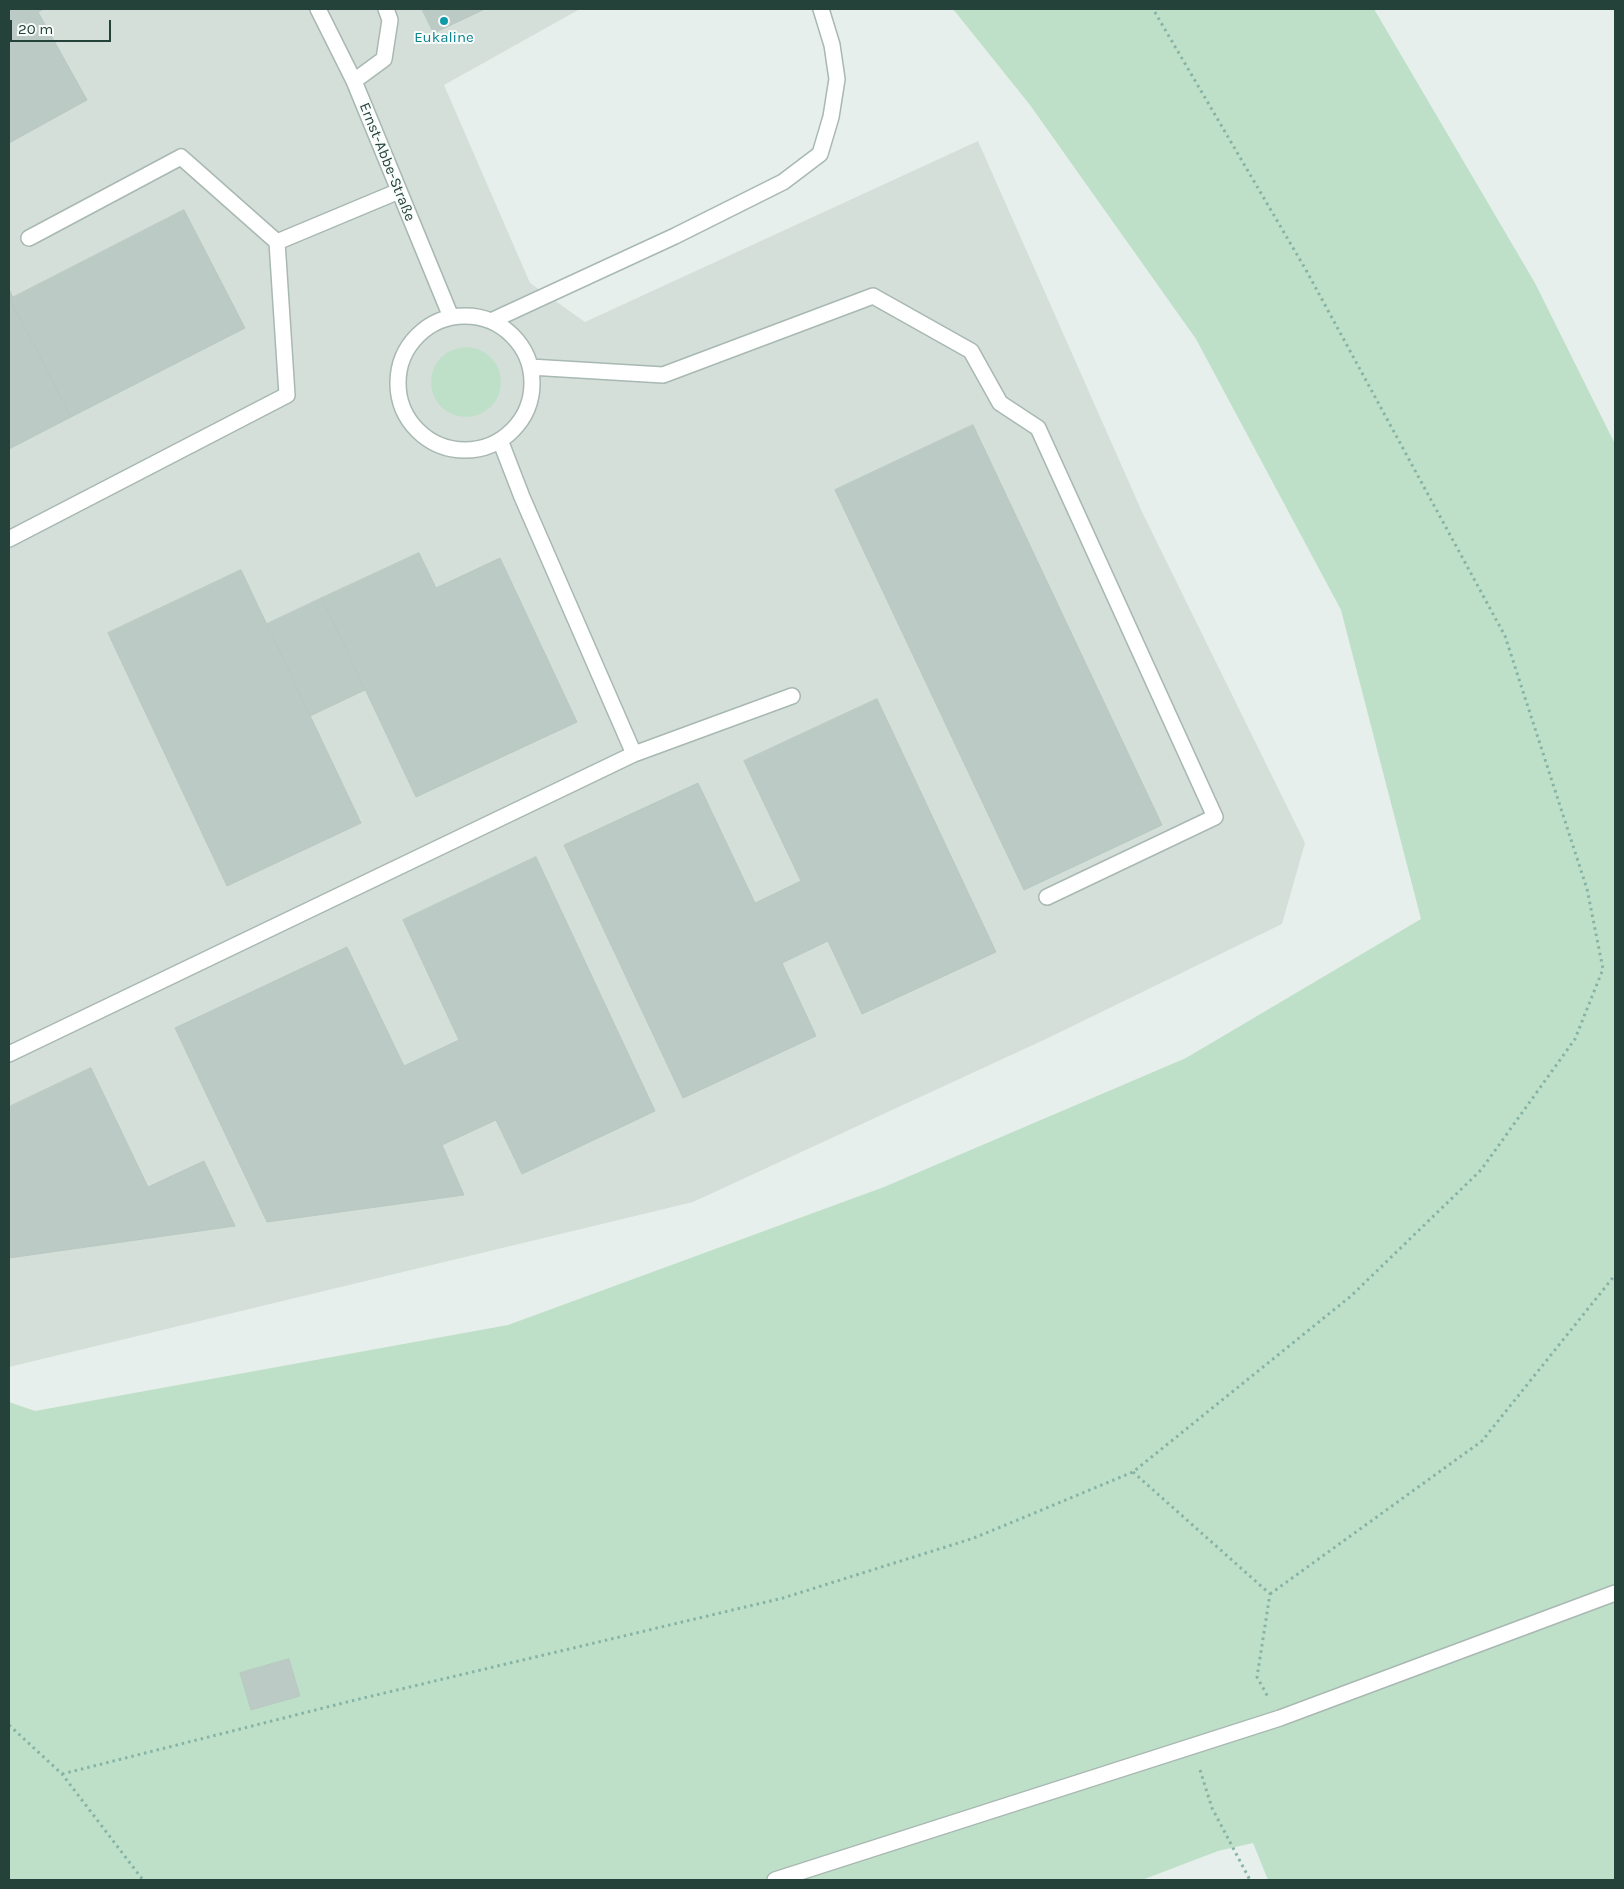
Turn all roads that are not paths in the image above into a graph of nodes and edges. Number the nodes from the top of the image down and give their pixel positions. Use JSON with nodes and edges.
{"nodes":[{"id":1,"x":318,"y":9,"type":"edge"},
{"id":2,"x":386,"y":9,"type":"edge"},
{"id":3,"x":821,"y":9,"type":"edge"},
{"id":4,"x":354,"y":81,"type":"junction"},
{"id":5,"x":399,"y":191,"type":"junction"},
{"id":6,"x":29,"y":238,"type":"dead end"},
{"id":7,"x":277,"y":242,"type":"junction"},
{"id":8,"x":451,"y":317,"type":"junction"},
{"id":9,"x":491,"y":321,"type":"junction"},
{"id":10,"x":530,"y":367,"type":"junction"},
{"id":11,"x":500,"y":440,"type":"junction"},
{"id":12,"x":9,"y":539,"type":"edge"},
{"id":13,"x":792,"y":696,"type":"dead end"},
{"id":14,"x":634,"y":754,"type":"junction"},
{"id":15,"x":1047,"y":897,"type":"dead end"},
{"id":16,"x":9,"y":1054,"type":"edge"},
{"id":17,"x":1615,"y":1593,"type":"edge"},
{"id":18,"x":775,"y":1880,"type":"edge"}],
"edges":[{"from":1,"to":4,"type":"street","name":"Ernst-Abbe-Straße"},
{"from":2,"to":4,"type":"street"},
{"from":3,"to":9,"type":"street"},
{"from":4,"to":5,"type":"street","name":"Ernst-Abbe-Straße"},
{"from":5,"to":7,"type":"street"},
{"from":5,"to":8,"type":"street","name":"Ernst-Abbe-Straße"},
{"from":6,"to":7,"type":"street"},
{"from":7,"to":12,"type":"street"},
{"from":8,"to":9,"type":"street"},
{"from":8,"to":11,"type":"street"},
{"from":9,"to":10,"type":"street"},
{"from":10,"to":11,"type":"street"},
{"from":10,"to":15,"type":"street"},
{"from":11,"to":14,"type":"street"},
{"from":13,"to":14,"type":"street"},
{"from":14,"to":16,"type":"street"},
{"from":17,"to":18,"type":"street"}]}
